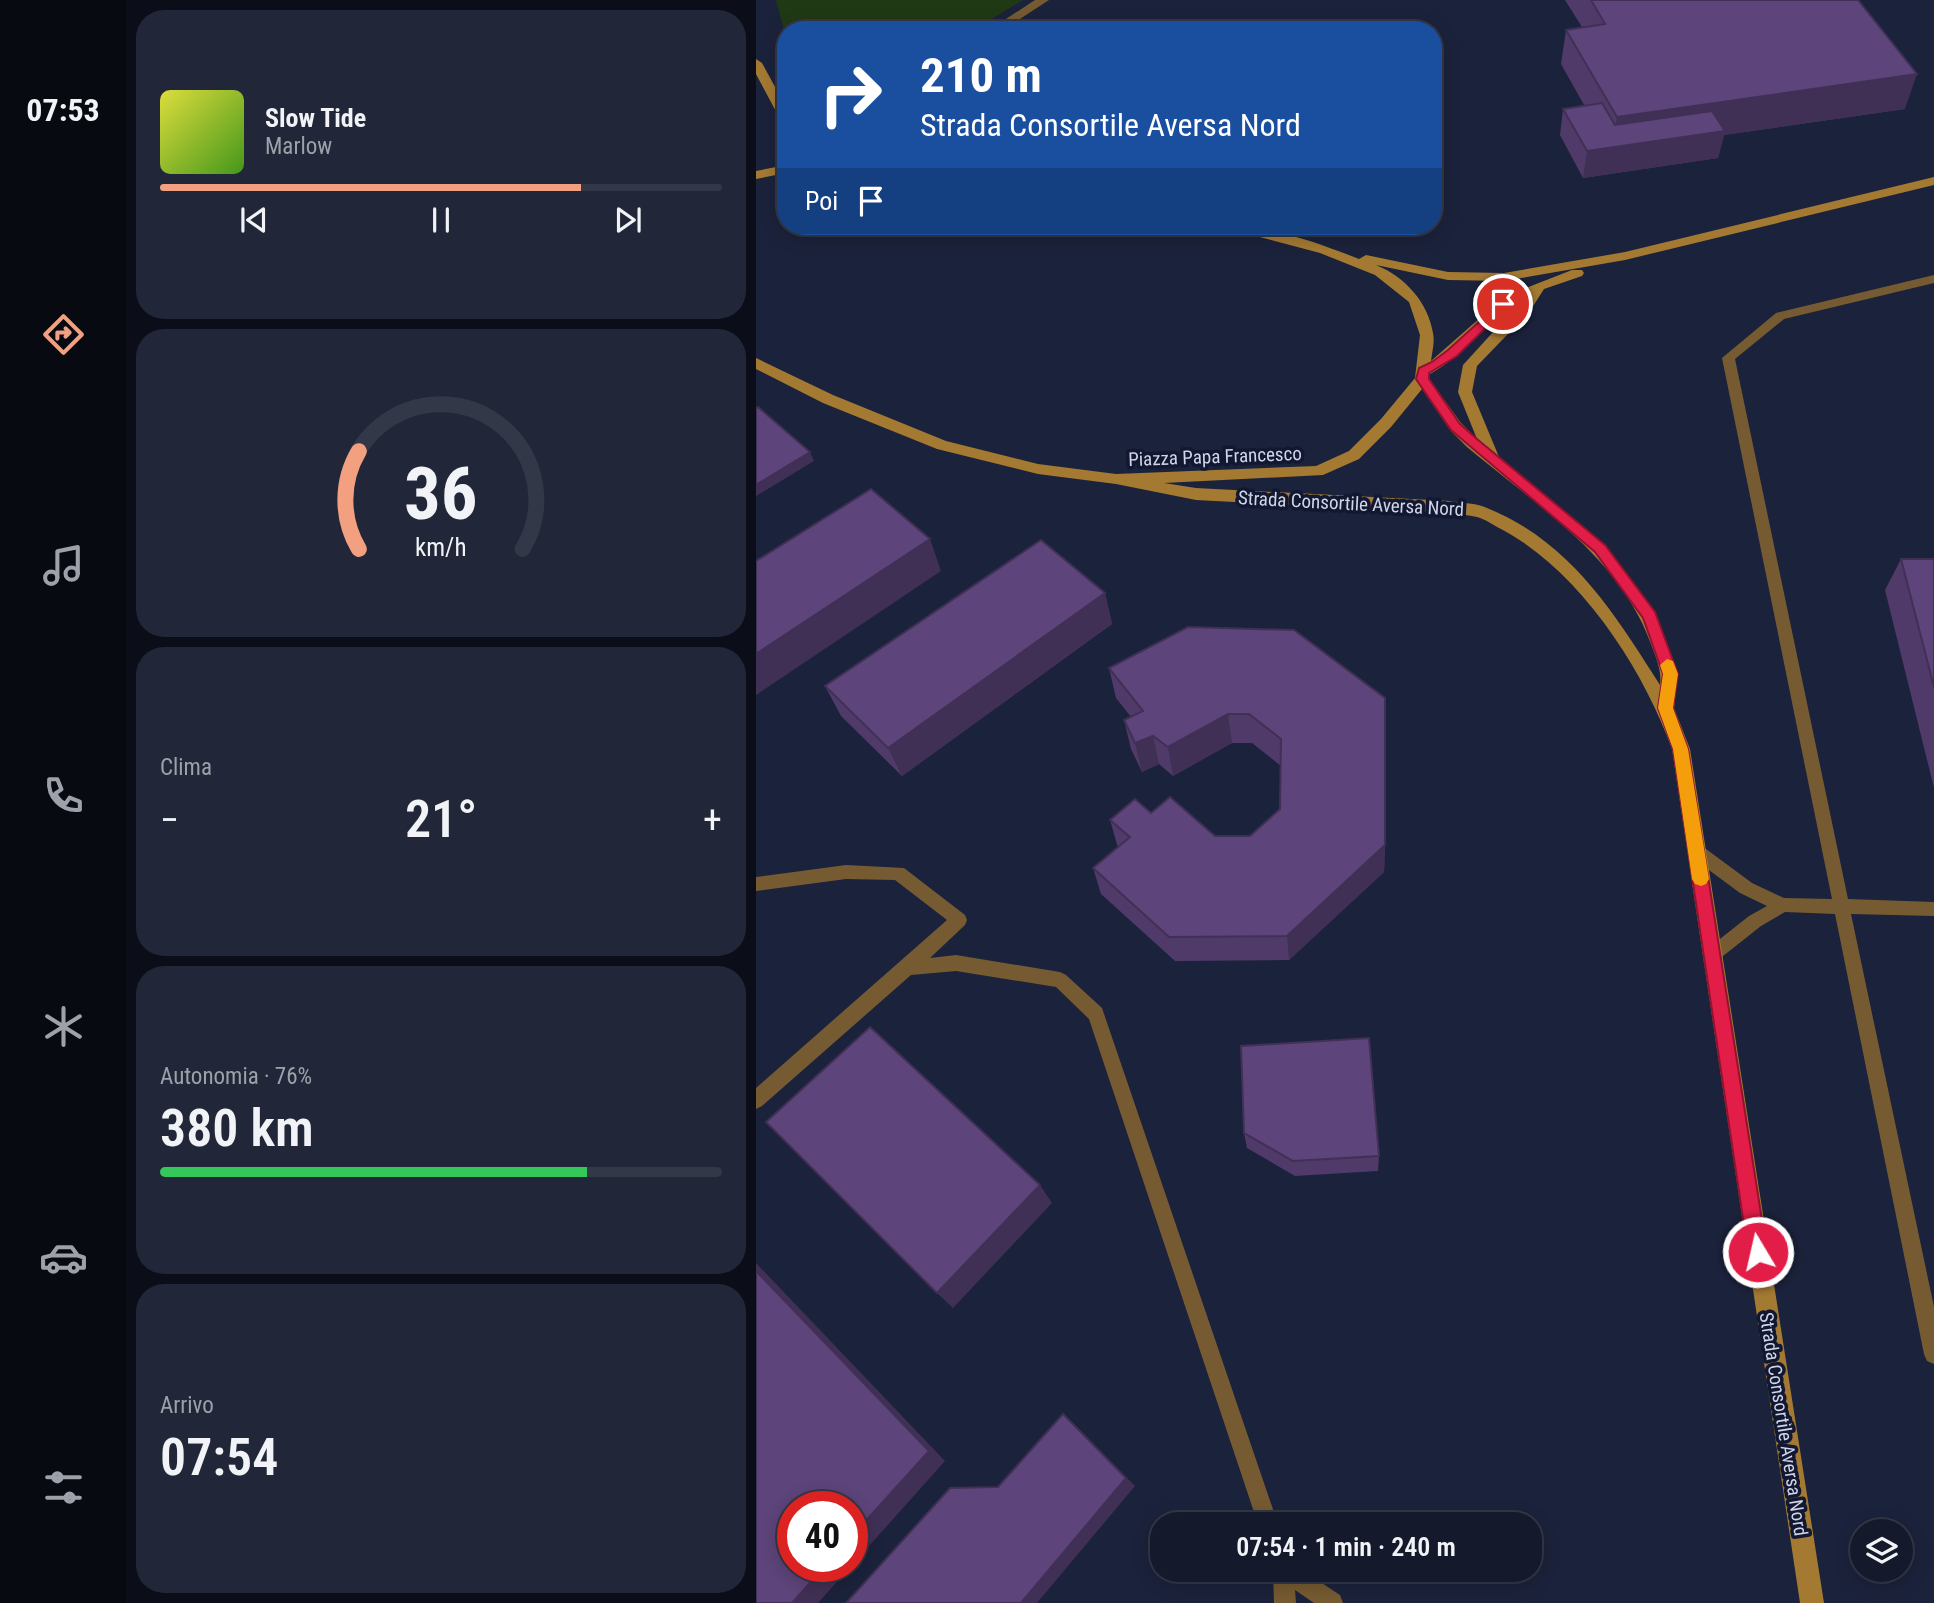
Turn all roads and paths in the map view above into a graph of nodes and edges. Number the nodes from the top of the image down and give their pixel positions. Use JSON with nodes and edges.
{"nodes":[{"id":1,"x":1043,"y":0,"type":"edge"},
{"id":2,"x":1009,"y":21,"type":"edge"},
{"id":3,"x":756,"y":63,"type":"edge"},
{"id":4,"x":777,"y":102,"type":"edge"},
{"id":5,"x":777,"y":171,"type":"edge"},
{"id":6,"x":756,"y":175,"type":"edge"},
{"id":7,"x":1934,"y":181,"type":"edge"},
{"id":8,"x":1269,"y":235,"type":"edge"},
{"id":9,"x":1325,"y":250,"type":"junction"},
{"id":10,"x":1625,"y":256,"type":"junction"},
{"id":11,"x":1934,"y":279,"type":"edge"},
{"id":12,"x":1538,"y":287,"type":"junction"},
{"id":13,"x":756,"y":363,"type":"edge"},
{"id":14,"x":1423,"y":375,"type":"junction"},
{"id":15,"x":1492,"y":457,"type":"junction"},
{"id":16,"x":1116,"y":479,"type":"junction"},
{"id":17,"x":1666,"y":708,"type":"junction"},
{"id":18,"x":1696,"y":851,"type":"junction"},
{"id":19,"x":756,"y":884,"type":"edge"},
{"id":20,"x":1783,"y":905,"type":"junction"},
{"id":21,"x":1842,"y":908,"type":"junction"},
{"id":22,"x":1934,"y":909,"type":"edge"},
{"id":23,"x":1712,"y":955,"type":"junction"},
{"id":24,"x":906,"y":968,"type":"junction"},
{"id":25,"x":756,"y":1100,"type":"edge"},
{"id":26,"x":1934,"y":1354,"type":"edge"},
{"id":27,"x":1264,"y":1512,"type":"edge"},
{"id":28,"x":1284,"y":1582,"type":"edge"},
{"id":29,"x":1301,"y":1582,"type":"edge"},
{"id":30,"x":1285,"y":1603,"type":"edge"},
{"id":31,"x":1332,"y":1603,"type":"edge"},
{"id":32,"x":1812,"y":1603,"type":"edge"}],
"edges":[{"from":1,"to":2,"type":"street"},
{"from":3,"to":4,"type":"street"},
{"from":5,"to":6,"type":"street"},
{"from":7,"to":10,"type":"street"},
{"from":8,"to":9,"type":"street"},
{"from":9,"to":10,"type":"street"},
{"from":9,"to":14,"type":"street"},
{"from":10,"to":12,"type":"street"},
{"from":11,"to":21,"type":"lane"},
{"from":12,"to":14,"type":"street"},
{"from":12,"to":15,"type":"street","name":"Strada Consortile Aversa Nord"},
{"from":13,"to":16,"type":"street","name":"Piazza Papa Francesco"},
{"from":14,"to":15,"type":"street","name":"Strada Consortile Aversa Nord"},
{"from":14,"to":16,"type":"street","name":"Piazza Papa Francesco"},
{"from":15,"to":17,"type":"street","name":"Strada Consortile Aversa Nord"},
{"from":16,"to":17,"type":"street","name":"Strada Consortile Aversa Nord"},
{"from":17,"to":18,"type":"street","name":"Strada Consortile Aversa Nord"},
{"from":18,"to":20,"type":"lane"},
{"from":18,"to":23,"type":"street","name":"Strada Consortile Aversa Nord"},
{"from":19,"to":24,"type":"lane"},
{"from":20,"to":21,"type":"lane"},
{"from":20,"to":23,"type":"lane"},
{"from":21,"to":22,"type":"lane"},
{"from":21,"to":26,"type":"lane"},
{"from":23,"to":32,"type":"street","name":"Strada Consortile Aversa Nord"},
{"from":24,"to":25,"type":"lane"},
{"from":24,"to":27,"type":"lane"},
{"from":28,"to":30,"type":"lane"},
{"from":29,"to":31,"type":"lane"}]}
